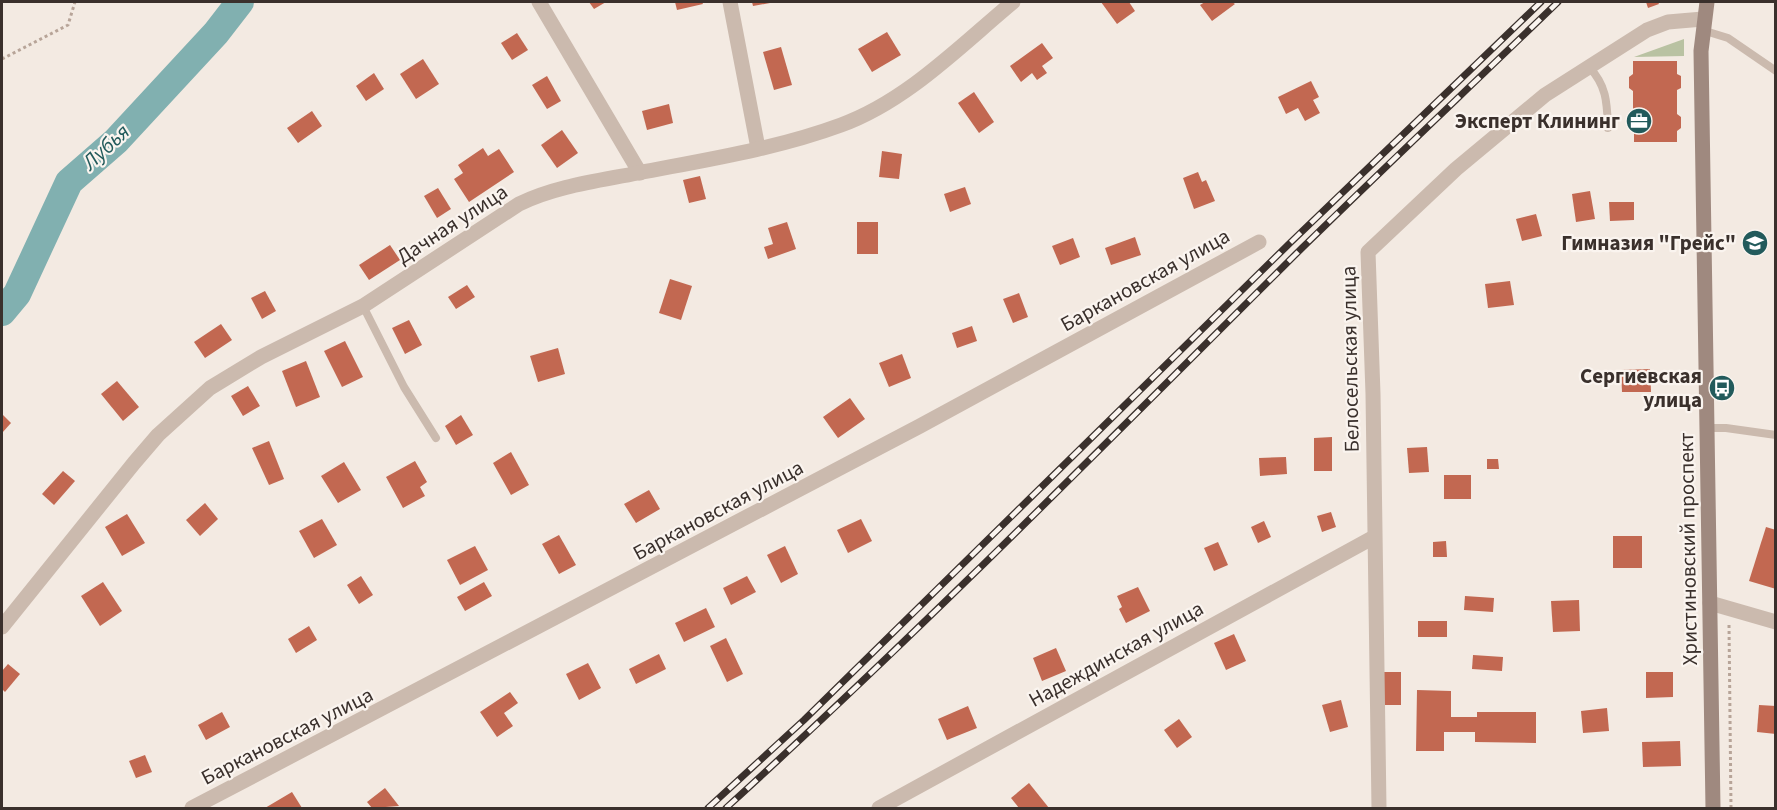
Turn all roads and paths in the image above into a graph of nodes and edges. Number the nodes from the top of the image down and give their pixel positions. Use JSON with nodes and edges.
{"nodes":[{"id":1,"x":75,"y":2,"type":"edge"},
{"id":2,"x":539,"y":2,"type":"edge"},
{"id":3,"x":730,"y":2,"type":"edge"},
{"id":4,"x":1013,"y":2,"type":"edge"},
{"id":5,"x":1707,"y":2,"type":"edge"},
{"id":6,"x":1703,"y":24,"type":"junction"},
{"id":7,"x":2,"y":59,"type":"edge"},
{"id":8,"x":1590,"y":67,"type":"junction"},
{"id":9,"x":1776,"y":71,"type":"edge"},
{"id":10,"x":1608,"y":128,"type":"dead end"},
{"id":11,"x":758,"y":148,"type":"junction"},
{"id":12,"x":640,"y":173,"type":"junction"},
{"id":13,"x":1259,"y":242,"type":"dead end"},
{"id":14,"x":363,"y":306,"type":"junction"},
{"id":15,"x":1707,"y":428,"type":"junction"},
{"id":16,"x":1776,"y":435,"type":"edge"},
{"id":17,"x":436,"y":438,"type":"dead end"},
{"id":18,"x":1374,"y":537,"type":"junction"},
{"id":19,"x":1710,"y":603,"type":"junction"},
{"id":20,"x":1726,"y":608,"type":"junction"},
{"id":21,"x":1776,"y":622,"type":"edge"},
{"id":22,"x":2,"y":627,"type":"edge"},
{"id":23,"x":192,"y":808,"type":"edge"},
{"id":24,"x":879,"y":808,"type":"edge"},
{"id":25,"x":1379,"y":808,"type":"edge"},
{"id":26,"x":1713,"y":808,"type":"edge"},
{"id":27,"x":1731,"y":808,"type":"edge"}],
"edges":[{"from":1,"to":7,"type":"path"},
{"from":2,"to":12,"type":"street"},
{"from":3,"to":11,"type":"street"},
{"from":4,"to":11,"type":"street","name":"Дачная улица"},
{"from":5,"to":6,"type":"street","name":"Христиновский проспект"},
{"from":6,"to":8,"type":"street","name":"Белосельская улица"},
{"from":6,"to":9,"type":"lane"},
{"from":6,"to":15,"type":"street","name":"Христиновский проспект"},
{"from":8,"to":10,"type":"lane"},
{"from":8,"to":18,"type":"street","name":"Белосельская улица"},
{"from":11,"to":12,"type":"street","name":"Дачная улица"},
{"from":12,"to":14,"type":"street","name":"Дачная улица"},
{"from":13,"to":23,"type":"street","name":"Баркановская улица"},
{"from":14,"to":17,"type":"lane"},
{"from":14,"to":22,"type":"street","name":"Дачная улица"},
{"from":15,"to":16,"type":"lane"},
{"from":15,"to":19,"type":"street","name":"Христиновский проспект"},
{"from":18,"to":24,"type":"street","name":"Надеждинская улица"},
{"from":18,"to":25,"type":"street","name":"Белосельская улица"},
{"from":19,"to":20,"type":"street"},
{"from":19,"to":26,"type":"street","name":"Христиновский проспект"},
{"from":20,"to":21,"type":"street"},
{"from":20,"to":27,"type":"path"}]}
